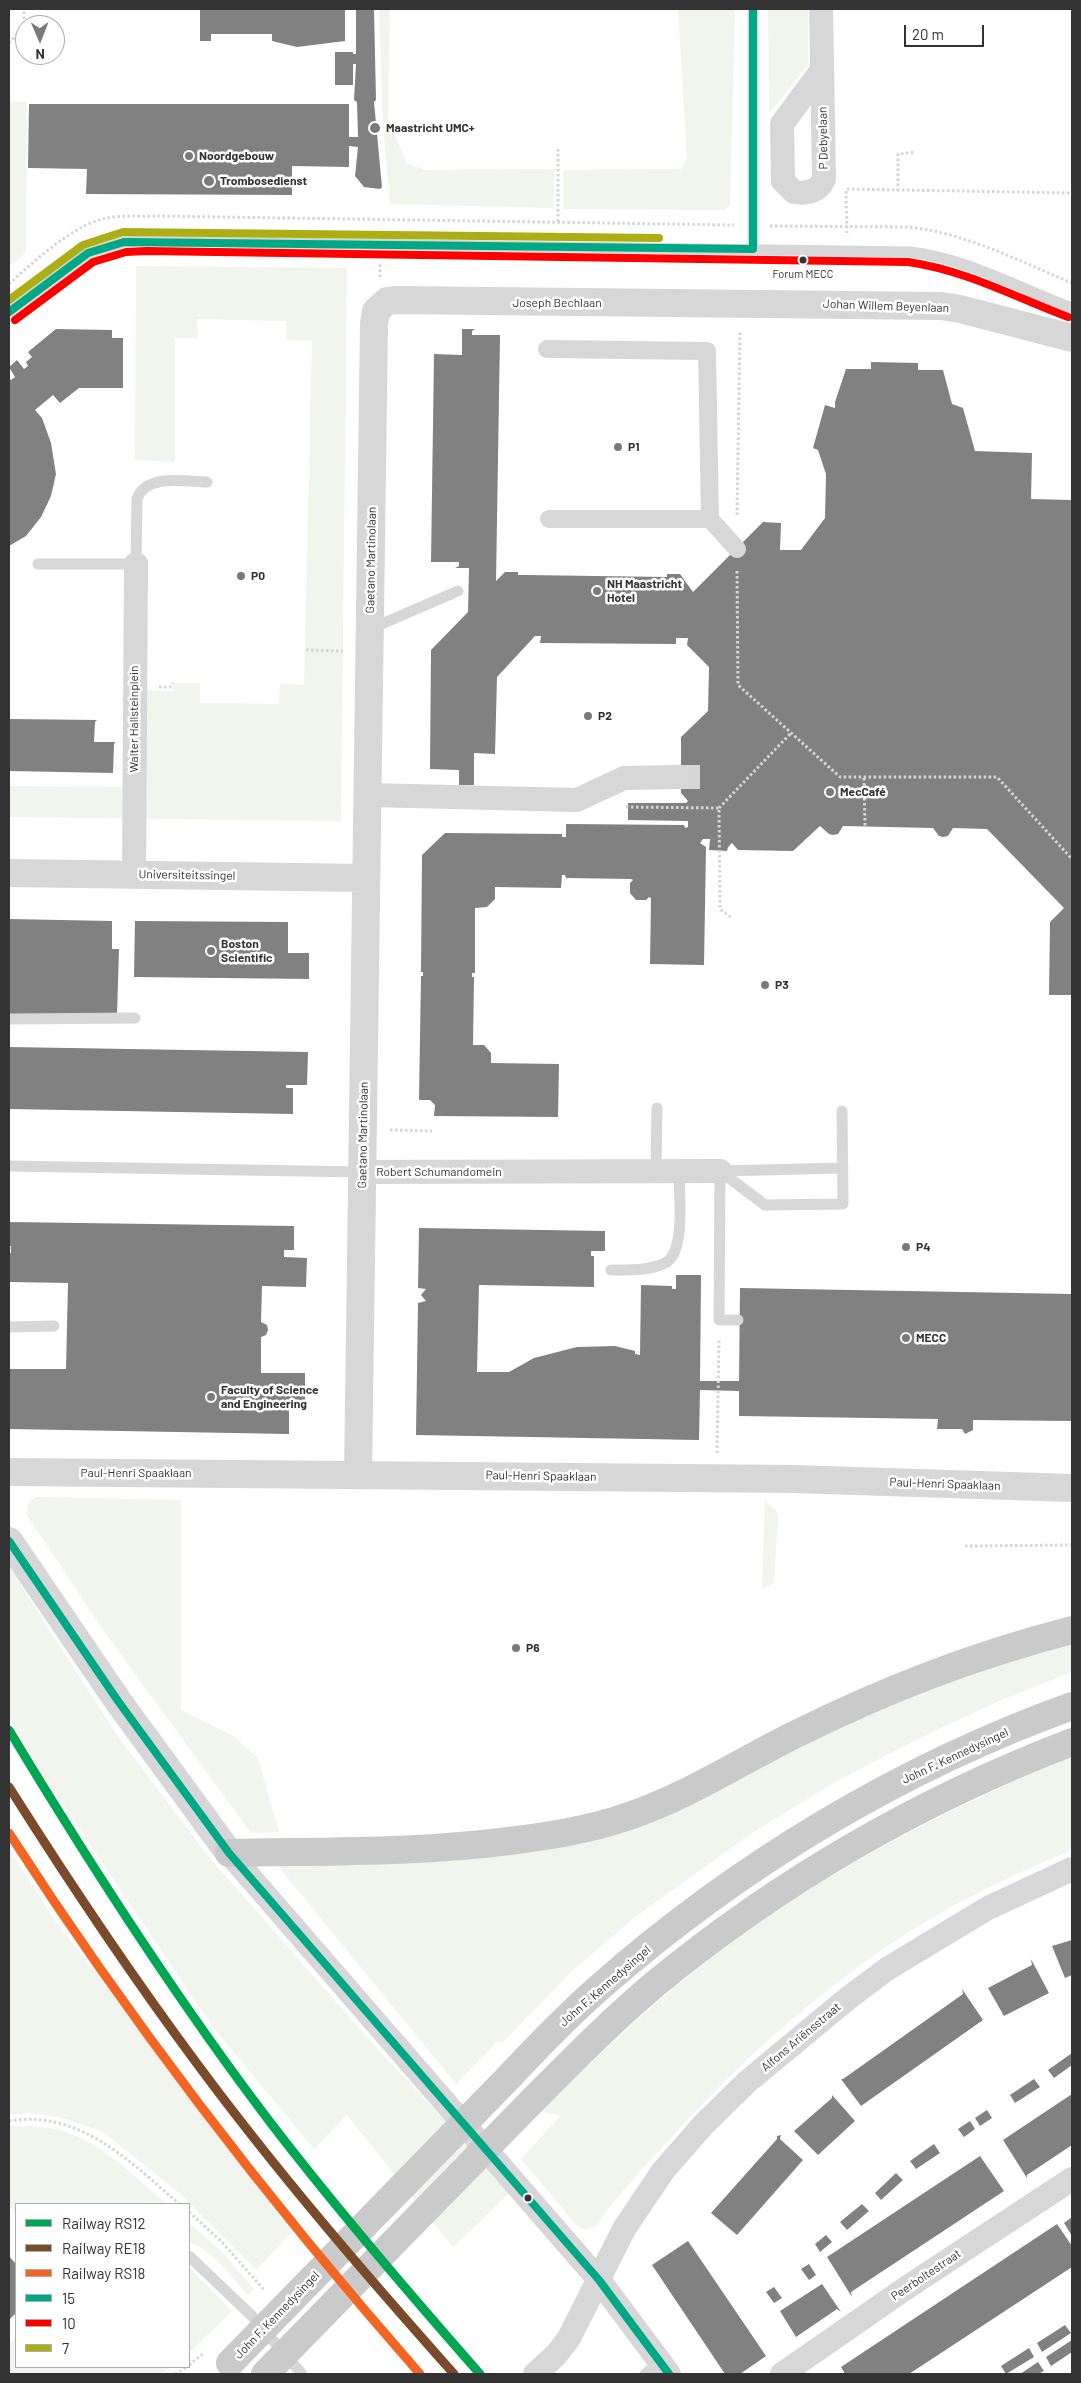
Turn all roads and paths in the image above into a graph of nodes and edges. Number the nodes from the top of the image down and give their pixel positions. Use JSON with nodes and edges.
{"nodes":[{"id":1,"x":24,"y":9,"type":"edge"},
{"id":2,"x":753,"y":9,"type":"edge"},
{"id":3,"x":821,"y":9,"type":"edge"},
{"id":4,"x":9,"y":43,"type":"edge"},
{"id":5,"x":822,"y":70,"type":"dead end"},
{"id":6,"x":558,"y":149,"type":"dead end"},
{"id":7,"x":916,"y":152,"type":"dead end"},
{"id":8,"x":898,"y":191,"type":"junction"},
{"id":9,"x":1072,"y":193,"type":"edge"},
{"id":10,"x":558,"y":222,"type":"dead end"},
{"id":11,"x":848,"y":227,"type":"dead end"},
{"id":12,"x":753,"y":249,"type":"junction"},
{"id":13,"x":756,"y":304,"type":"joint"},
{"id":14,"x":1072,"y":308,"type":"edge"},
{"id":15,"x":9,"y":312,"type":"edge"},
{"id":16,"x":374,"y":324,"type":"joint"},
{"id":17,"x":740,"y":327,"type":"dead end"},
{"id":18,"x":1072,"y":338,"type":"edge"},
{"id":19,"x":547,"y":349,"type":"dead end"},
{"id":20,"x":207,"y":482,"type":"dead end"},
{"id":21,"x":549,"y":519,"type":"dead end"},
{"id":22,"x":710,"y":519,"type":"junction"},
{"id":23,"x":737,"y":549,"type":"junction"},
{"id":24,"x":38,"y":564,"type":"dead end"},
{"id":25,"x":136,"y":564,"type":"junction"},
{"id":26,"x":458,"y":591,"type":"dead end"},
{"id":27,"x":370,"y":629,"type":"junction"},
{"id":28,"x":306,"y":650,"type":"dead end"},
{"id":29,"x":350,"y":651,"type":"dead end"},
{"id":30,"x":791,"y":732,"type":"junction"},
{"id":31,"x":681,"y":777,"type":"tunnel mouth"},
{"id":32,"x":864,"y":778,"type":"junction"},
{"id":33,"x":368,"y":795,"type":"junction"},
{"id":34,"x":619,"y":806,"type":"dead end"},
{"id":35,"x":718,"y":808,"type":"junction"},
{"id":36,"x":865,"y":827,"type":"dead end"},
{"id":37,"x":1072,"y":859,"type":"edge"},
{"id":38,"x":9,"y":873,"type":"edge"},
{"id":39,"x":134,"y":874,"type":"junction"},
{"id":40,"x":366,"y":878,"type":"junction"},
{"id":41,"x":732,"y":918,"type":"dead end"},
{"id":42,"x":136,"y":1018,"type":"dead end"},
{"id":43,"x":9,"y":1019,"type":"edge"},
{"id":44,"x":657,"y":1108,"type":"dead end"},
{"id":45,"x":842,"y":1111,"type":"dead end"},
{"id":46,"x":363,"y":1130,"type":"junction"},
{"id":47,"x":432,"y":1131,"type":"dead end"},
{"id":48,"x":9,"y":1166,"type":"edge"},
{"id":49,"x":843,"y":1168,"type":"junction"},
{"id":50,"x":720,"y":1170,"type":"junction"},
{"id":51,"x":668,"y":1171,"type":"junction"},
{"id":52,"x":362,"y":1172,"type":"junction"},
{"id":53,"x":611,"y":1270,"type":"dead end"},
{"id":54,"x":719,"y":1320,"type":"junction"},
{"id":55,"x":738,"y":1320,"type":"dead end"},
{"id":56,"x":54,"y":1326,"type":"dead end"},
{"id":57,"x":9,"y":1327,"type":"edge"},
{"id":58,"x":9,"y":1472,"type":"edge"},
{"id":59,"x":358,"y":1475,"type":"junction"},
{"id":60,"x":716,"y":1478,"type":"junction"},
{"id":61,"x":1072,"y":1488,"type":"edge"},
{"id":62,"x":9,"y":1541,"type":"edge"},
{"id":63,"x":1072,"y":1545,"type":"edge"},
{"id":64,"x":964,"y":1546,"type":"dead end"},
{"id":65,"x":1072,"y":1630,"type":"edge"},
{"id":66,"x":1072,"y":1706,"type":"edge"},
{"id":67,"x":1072,"y":1742,"type":"edge"},
{"id":68,"x":229,"y":1853,"type":"junction"},
{"id":69,"x":1072,"y":1869,"type":"edge"},
{"id":70,"x":9,"y":2121,"type":"edge"},
{"id":71,"x":1072,"y":2179,"type":"edge"},
{"id":72,"x":178,"y":2203,"type":"edge"},
{"id":73,"x":190,"y":2213,"type":"edge"},
{"id":74,"x":190,"y":2257,"type":"edge"},
{"id":75,"x":599,"y":2280,"type":"junction"},
{"id":76,"x":266,"y":2292,"type":"dead end"},
{"id":77,"x":219,"y":2363,"type":"edge"},
{"id":78,"x":190,"y":2366,"type":"edge"},
{"id":79,"x":658,"y":2370,"type":"edge"},
{"id":80,"x":266,"y":2374,"type":"edge"},
{"id":81,"x":302,"y":2374,"type":"edge"},
{"id":82,"x":535,"y":2374,"type":"edge"},
{"id":83,"x":782,"y":2374,"type":"edge"}],
"edges":[{"from":1,"to":4,"type":"path"},
{"from":2,"to":12,"type":"lane"},
{"from":3,"to":5,"type":"street"},
{"from":6,"to":10,"type":"path"},
{"from":7,"to":8,"type":"path"},
{"from":8,"to":9,"type":"path"},
{"from":8,"to":11,"type":"path"},
{"from":12,"to":14,"type":"lane"},
{"from":12,"to":15,"type":"lane"},
{"from":13,"to":16,"type":"street","name":"Joseph Bechlaan"},
{"from":13,"to":18,"type":"street","name":"Johan Willem Beyenlaan"},
{"from":16,"to":27,"type":"street","name":"Gaetano Martinolaan"},
{"from":17,"to":23,"type":"path"},
{"from":19,"to":22,"type":"street"},
{"from":20,"to":25,"type":"lane"},
{"from":21,"to":22,"type":"street"},
{"from":22,"to":23,"type":"street"},
{"from":23,"to":30,"type":"path"},
{"from":24,"to":25,"type":"lane"},
{"from":25,"to":39,"type":"street","name":"Walter Hallsteinplein"},
{"from":26,"to":27,"type":"lane"},
{"from":27,"to":33,"type":"street","name":"Gaetano Martinolaan"},
{"from":28,"to":29,"type":"path"},
{"from":30,"to":32,"type":"path"},
{"from":30,"to":35,"type":"path"},
{"from":31,"to":33,"type":"street"},
{"from":32,"to":36,"type":"path"},
{"from":32,"to":37,"type":"path"},
{"from":33,"to":40,"type":"street","name":"Gaetano Martinolaan"},
{"from":34,"to":35,"type":"path"},
{"from":35,"to":41,"type":"path"},
{"from":38,"to":39,"type":"street","name":"Universiteitssingel"},
{"from":39,"to":40,"type":"street","name":"Universiteitssingel"},
{"from":40,"to":46,"type":"street","name":"Gaetano Martinolaan"},
{"from":42,"to":43,"type":"lane"},
{"from":44,"to":51,"type":"lane"},
{"from":45,"to":49,"type":"lane"},
{"from":46,"to":47,"type":"path"},
{"from":46,"to":52,"type":"street","name":"Gaetano Martinolaan"},
{"from":48,"to":52,"type":"lane","name":"Robert Schumandomein"},
{"from":49,"to":50,"type":"lane"},
{"from":49,"to":50,"type":"lane"},
{"from":50,"to":51,"type":"street","name":"Robert Schumandomein"},
{"from":50,"to":54,"type":"lane"},
{"from":51,"to":52,"type":"street","name":"Robert Schumandomein"},
{"from":51,"to":53,"type":"lane"},
{"from":52,"to":59,"type":"street","name":"Gaetano Martinolaan"},
{"from":54,"to":55,"type":"lane"},
{"from":54,"to":60,"type":"path"},
{"from":56,"to":57,"type":"lane"},
{"from":58,"to":59,"type":"street","name":"Paul-Henri Spaaklaan"},
{"from":59,"to":60,"type":"street","name":"Paul-Henri Spaaklaan"},
{"from":60,"to":61,"type":"street","name":"Paul-Henri Spaaklaan"},
{"from":62,"to":68,"type":"street"},
{"from":63,"to":64,"type":"path"},
{"from":65,"to":68,"type":"main road"},
{"from":66,"to":77,"type":"main road","name":"John F. Kennedysingel","bridge":true},
{"from":67,"to":80,"type":"main road","bridge":true},
{"from":68,"to":75,"type":"street"},
{"from":69,"to":75,"type":"street","name":"Alfons Ariënsstraat"},
{"from":70,"to":72,"type":"path"},
{"from":71,"to":83,"type":"street","name":"Peerboltestraat"},
{"from":73,"to":76,"type":"path"},
{"from":74,"to":81,"type":"lane"},
{"from":75,"to":79,"type":"street"},
{"from":75,"to":82,"type":"street","name":"Alfons Ariënsstraat"},
{"from":77,"to":78,"type":"path"}]}
